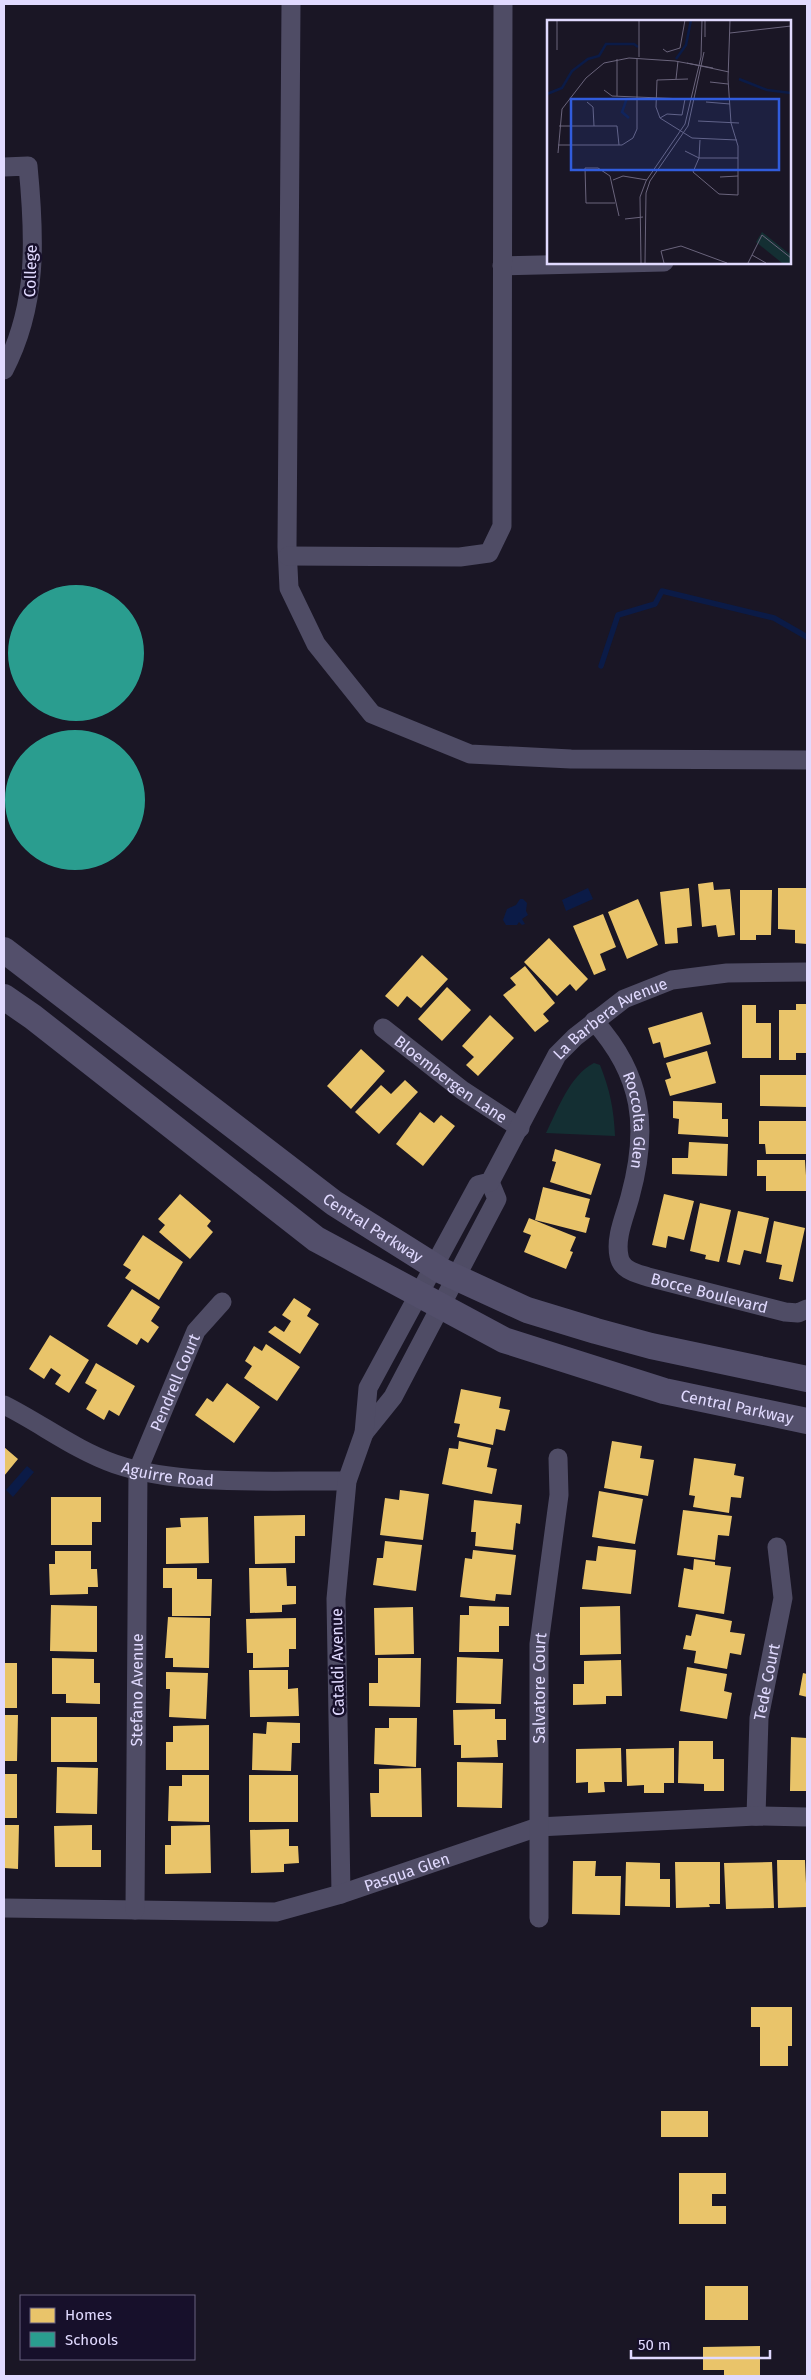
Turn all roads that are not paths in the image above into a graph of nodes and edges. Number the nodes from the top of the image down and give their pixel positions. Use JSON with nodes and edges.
{"nodes":[{"id":1,"x":291,"y":4,"type":"edge"},
{"id":2,"x":503,"y":4,"type":"edge"},
{"id":3,"x":4,"y":167,"type":"edge"},
{"id":4,"x":583,"y":264,"type":"edge"},
{"id":5,"x":502,"y":266,"type":"junction"},
{"id":6,"x":4,"y":370,"type":"edge"},
{"id":7,"x":288,"y":556,"type":"junction"},
{"id":8,"x":807,"y":760,"type":"edge"},
{"id":9,"x":4,"y":950,"type":"edge"},
{"id":10,"x":807,"y":972,"type":"edge"},
{"id":11,"x":4,"y":997,"type":"edge"},
{"id":12,"x":594,"y":1021,"type":"junction"},
{"id":13,"x":383,"y":1028,"type":"dead end"},
{"id":14,"x":520,"y":1128,"type":"junction"},
{"id":15,"x":490,"y":1182,"type":"junction"},
{"id":16,"x":619,"y":1258,"type":"joint"},
{"id":17,"x":436,"y":1288,"type":"junction"},
{"id":18,"x":222,"y":1302,"type":"dead end"},
{"id":19,"x":807,"y":1310,"type":"edge"},
{"id":20,"x":807,"y":1379,"type":"edge"},
{"id":21,"x":4,"y":1405,"type":"edge"},
{"id":22,"x":807,"y":1421,"type":"edge"},
{"id":23,"x":364,"y":1432,"type":"junction"},
{"id":24,"x":558,"y":1458,"type":"dead end"},
{"id":25,"x":138,"y":1470,"type":"junction"},
{"id":26,"x":347,"y":1481,"type":"junction"},
{"id":27,"x":777,"y":1547,"type":"dead end"},
{"id":28,"x":756,"y":1816,"type":"junction"},
{"id":29,"x":807,"y":1817,"type":"edge"},
{"id":30,"x":538,"y":1827,"type":"junction"},
{"id":31,"x":341,"y":1894,"type":"junction"},
{"id":32,"x":4,"y":1908,"type":"edge"},
{"id":33,"x":135,"y":1910,"type":"junction"},
{"id":34,"x":539,"y":1918,"type":"dead end"}],
"edges":[{"from":1,"to":7,"type":"street"},
{"from":2,"to":5,"type":"street"},
{"from":3,"to":6,"type":"street","name":"College"},
{"from":4,"to":5,"type":"street"},
{"from":5,"to":7,"type":"street"},
{"from":7,"to":8,"type":"street"},
{"from":9,"to":17,"type":"main road","name":"Central Parkway"},
{"from":10,"to":12,"type":"street","name":"La Barbera Avenue"},
{"from":11,"to":17,"type":"main road","name":"Central Parkway"},
{"from":12,"to":14,"type":"street","name":"La Barbera Avenue"},
{"from":12,"to":16,"type":"street","name":"Roccolta Glen"},
{"from":13,"to":14,"type":"street","name":"Bloembergen Lane"},
{"from":14,"to":15,"type":"street","name":"La Barbera Avenue"},
{"from":15,"to":17,"type":"street","name":"La Barbera Avenue"},
{"from":15,"to":17,"type":"street"},
{"from":16,"to":19,"type":"street","name":"Bocce Boulevard"},
{"from":17,"to":20,"type":"main road","name":"Central Parkway"},
{"from":17,"to":22,"type":"main road","name":"Central Parkway"},
{"from":17,"to":23,"type":"street","name":"Cataldi Avenue"},
{"from":17,"to":23,"type":"street","name":"Cataldi Avenue"},
{"from":18,"to":25,"type":"street","name":"Pendrell Court"},
{"from":21,"to":25,"type":"street","name":"Aguirre Road"},
{"from":23,"to":26,"type":"street","name":"Cataldi Avenue"},
{"from":24,"to":30,"type":"street","name":"Salvatore Court"},
{"from":25,"to":26,"type":"street","name":"Aguirre Road"},
{"from":25,"to":33,"type":"street","name":"Stefano Avenue"},
{"from":26,"to":31,"type":"street","name":"Cataldi Avenue"},
{"from":27,"to":28,"type":"street","name":"Tede Court"},
{"from":28,"to":29,"type":"street","name":"Pasqua Glen"},
{"from":28,"to":30,"type":"street","name":"Pasqua Glen"},
{"from":30,"to":31,"type":"street","name":"Pasqua Glen"},
{"from":30,"to":34,"type":"street","name":"Salvatore Court"},
{"from":31,"to":33,"type":"street","name":"Pasqua Glen"},
{"from":32,"to":33,"type":"street","name":"Pasqua Glen"}]}
